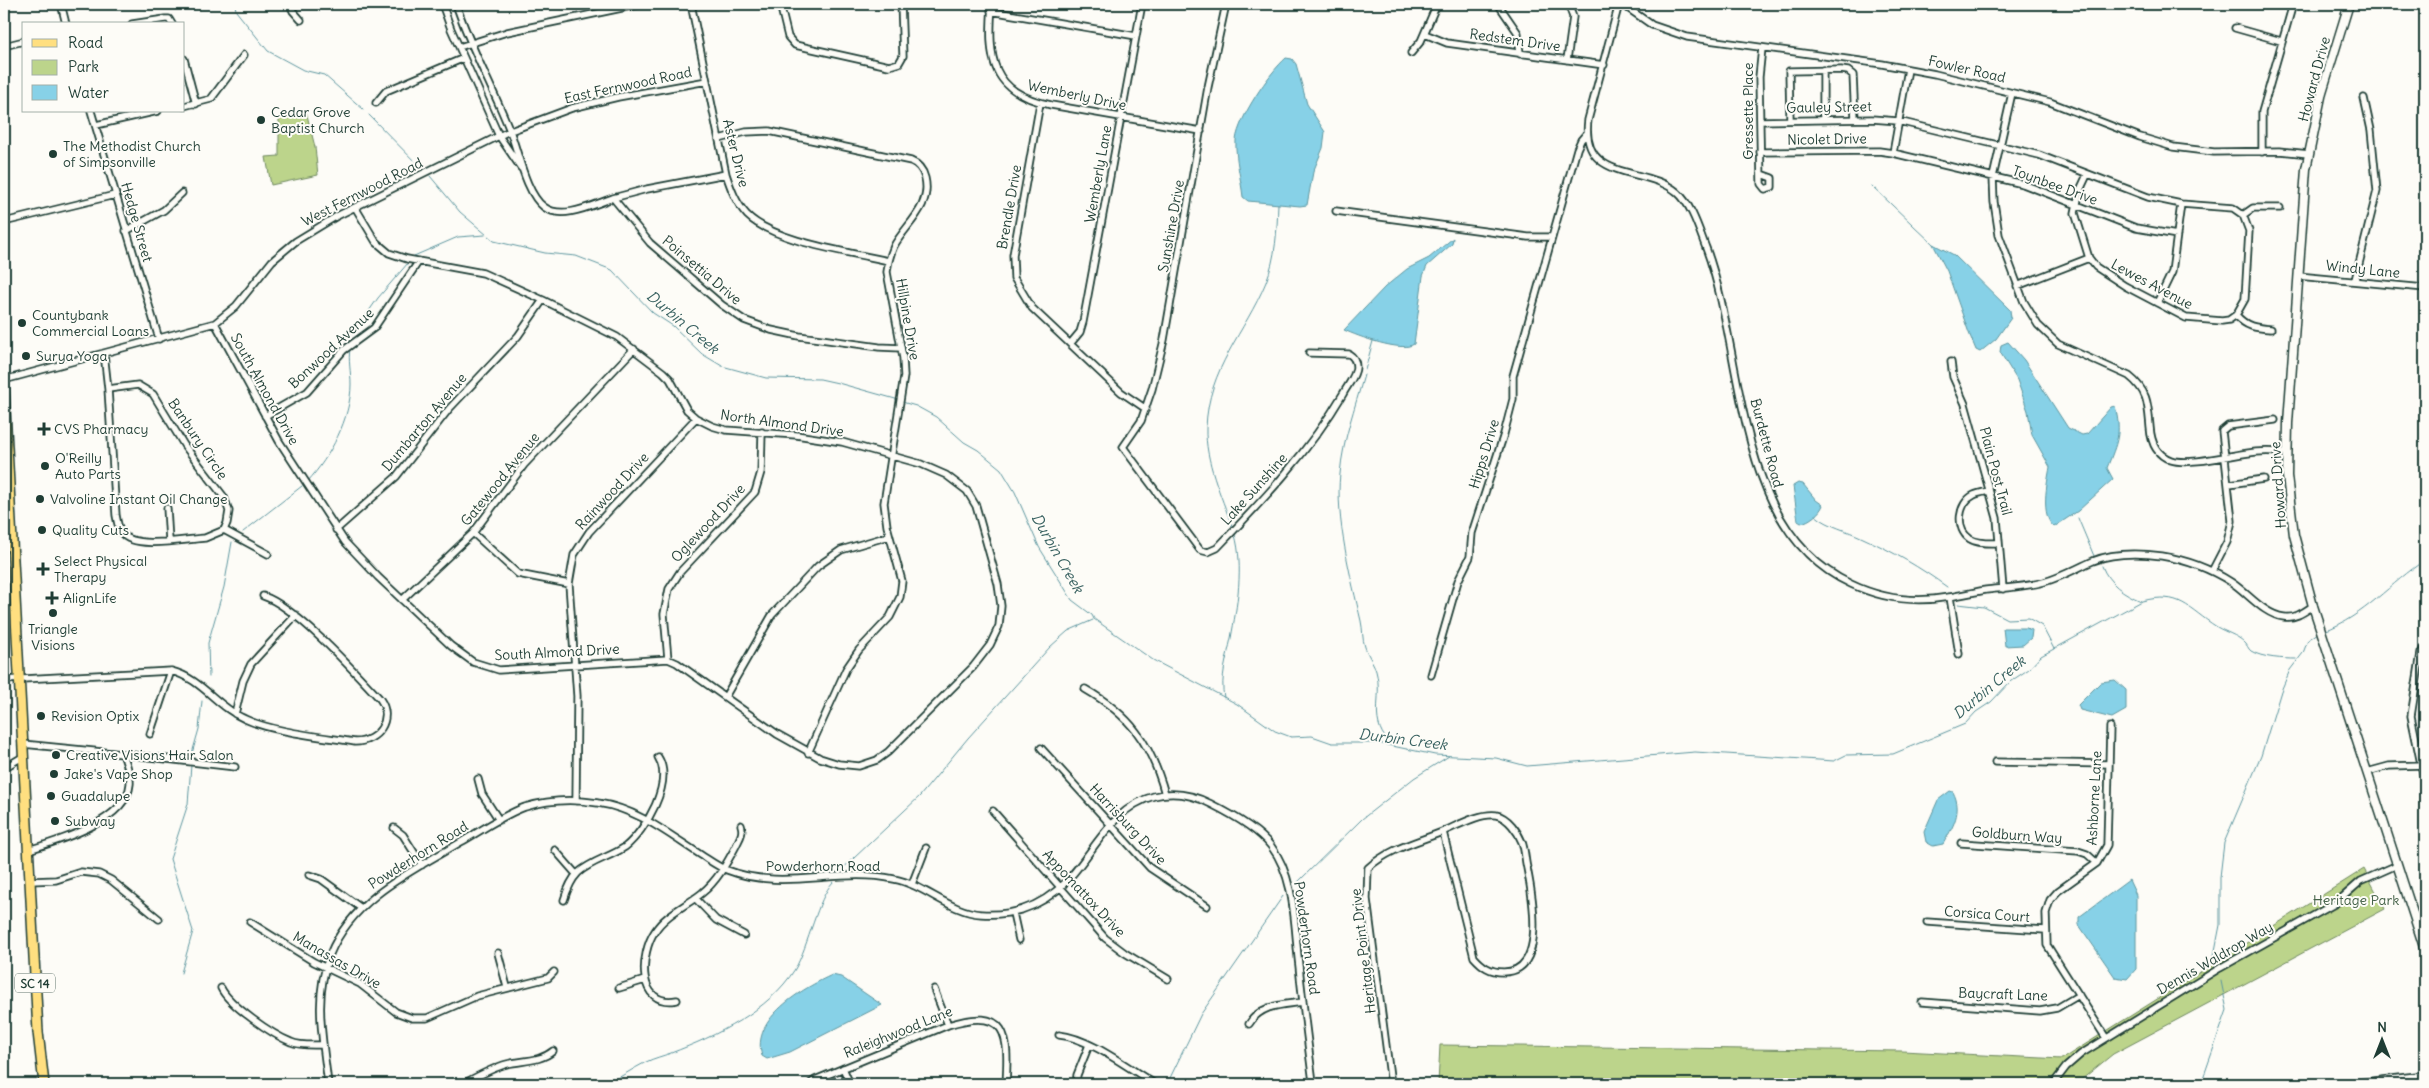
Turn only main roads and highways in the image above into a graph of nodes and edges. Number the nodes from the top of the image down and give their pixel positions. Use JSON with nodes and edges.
{"nodes":[{"id":1,"x":4,"y":390,"type":"edge"},
{"id":2,"x":44,"y":1084,"type":"edge"}],
"edges":[{"from":1,"to":2,"type":"main road","number":"SC 14"}]}
